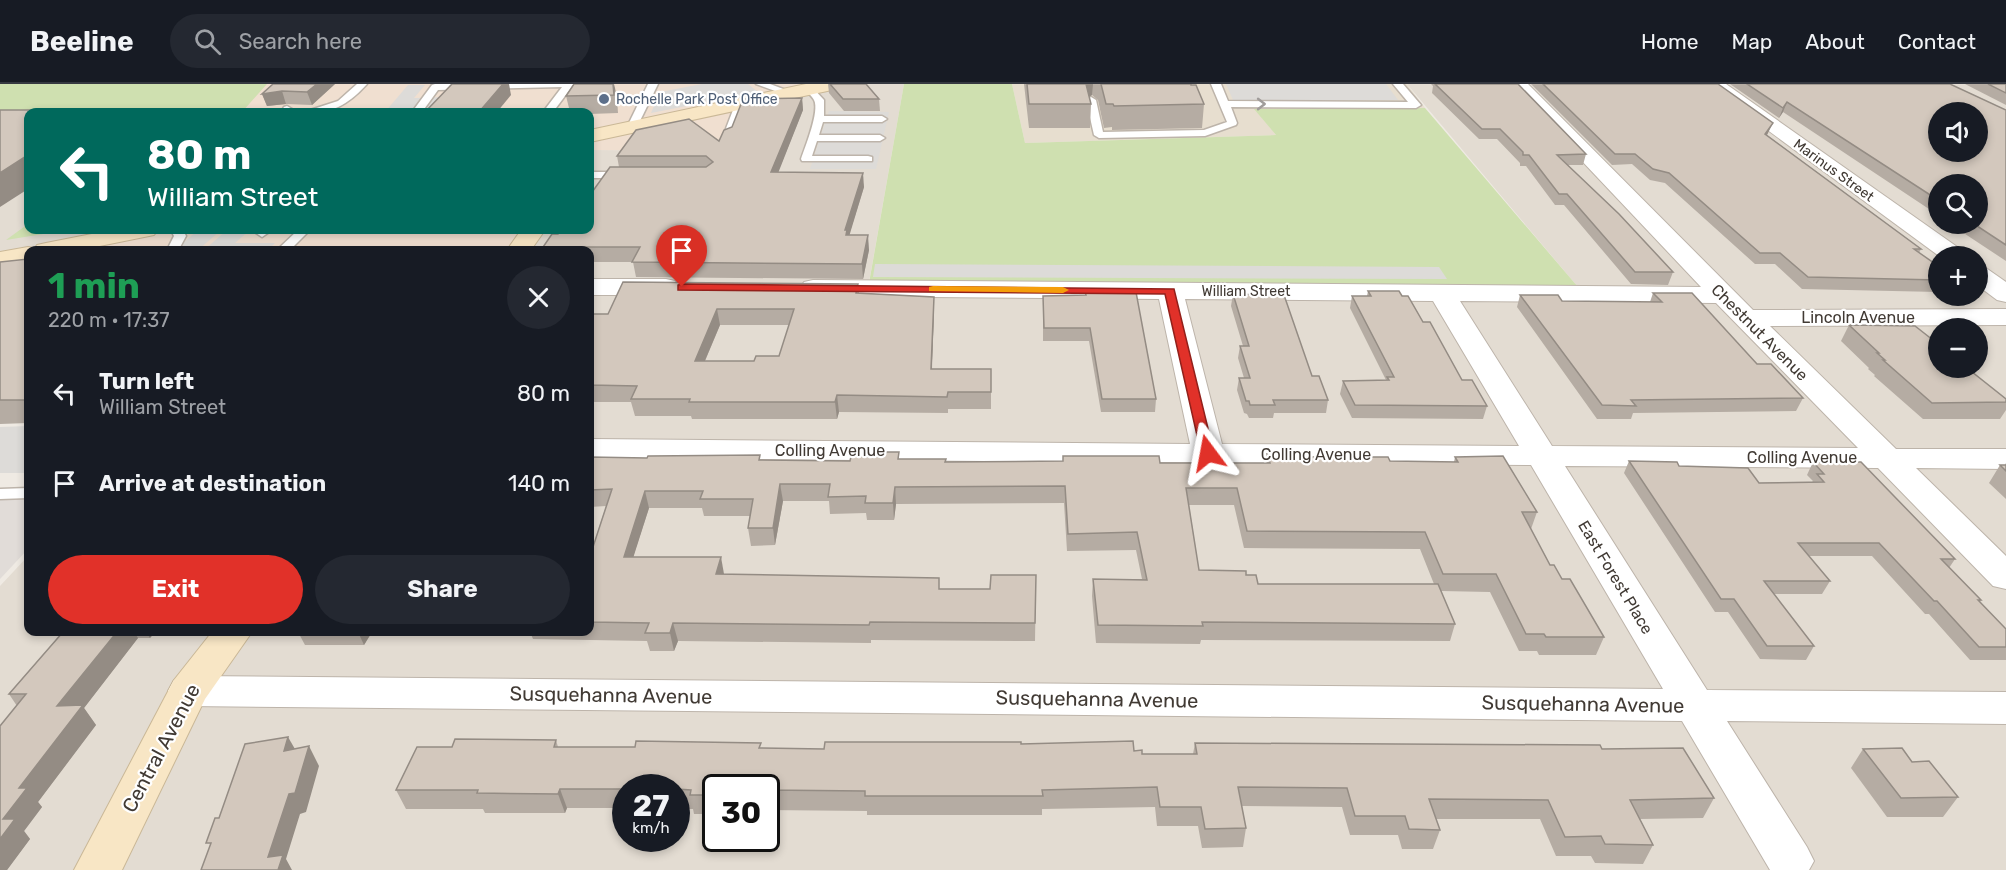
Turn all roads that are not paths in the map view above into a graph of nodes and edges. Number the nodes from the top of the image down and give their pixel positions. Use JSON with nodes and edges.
{"nodes":[{"id":1,"x":362,"y":84,"type":"edge"},
{"id":2,"x":569,"y":84,"type":"edge"},
{"id":3,"x":653,"y":84,"type":"edge"},
{"id":4,"x":761,"y":84,"type":"edge"},
{"id":5,"x":832,"y":84,"type":"edge"},
{"id":6,"x":1216,"y":84,"type":"edge"},
{"id":7,"x":1398,"y":84,"type":"edge"},
{"id":8,"x":1518,"y":84,"type":"edge"},
{"id":9,"x":1714,"y":84,"type":"edge"},
{"id":10,"x":809,"y":89,"type":"junction"},
{"id":11,"x":789,"y":93,"type":"junction"},
{"id":12,"x":1091,"y":100,"type":"edge"},
{"id":13,"x":737,"y":104,"type":"junction"},
{"id":14,"x":1225,"y":104,"type":"junction"},
{"id":15,"x":331,"y":108,"type":"edge"},
{"id":16,"x":420,"y":108,"type":"edge"},
{"id":17,"x":551,"y":108,"type":"edge"},
{"id":18,"x":819,"y":119,"type":"junction"},
{"id":19,"x":882,"y":119,"type":"dead end"},
{"id":20,"x":632,"y":127,"type":"junction"},
{"id":21,"x":812,"y":138,"type":"junction"},
{"id":22,"x":880,"y":138,"type":"dead end"},
{"id":23,"x":727,"y":139,"type":"edge"},
{"id":24,"x":594,"y":140,"type":"edge"},
{"id":25,"x":868,"y":159,"type":"dead end"},
{"id":26,"x":594,"y":175,"type":"edge"},
{"id":27,"x":637,"y":175,"type":"edge"},
{"id":28,"x":126,"y":234,"type":"edge"},
{"id":29,"x":179,"y":234,"type":"edge"},
{"id":30,"x":300,"y":234,"type":"edge"},
{"id":31,"x":66,"y":246,"type":"edge"},
{"id":32,"x":175,"y":246,"type":"dead end"},
{"id":33,"x":287,"y":246,"type":"edge"},
{"id":34,"x":1939,"y":246,"type":"edge"},
{"id":35,"x":24,"y":255,"type":"edge"},
{"id":36,"x":0,"y":260,"type":"edge"},
{"id":37,"x":0,"y":267,"type":"edge"},
{"id":38,"x":1988,"y":281,"type":"edge"},
{"id":39,"x":594,"y":287,"type":"edge"},
{"id":40,"x":694,"y":287,"type":"edge"},
{"id":41,"x":786,"y":288,"type":"edge"},
{"id":42,"x":1170,"y":291,"type":"junction"},
{"id":43,"x":1442,"y":293,"type":"junction"},
{"id":44,"x":2006,"y":294,"type":"edge"},
{"id":45,"x":1723,"y":295,"type":"junction"},
{"id":46,"x":2006,"y":316,"type":"edge"},
{"id":47,"x":1746,"y":318,"type":"junction"},
{"id":48,"x":594,"y":449,"type":"edge"},
{"id":49,"x":1208,"y":453,"type":"junction"},
{"id":50,"x":1542,"y":455,"type":"junction"},
{"id":51,"x":1886,"y":458,"type":"junction"},
{"id":52,"x":2006,"y":459,"type":"edge"},
{"id":53,"x":24,"y":493,"type":"edge"},
{"id":54,"x":0,"y":494,"type":"edge"},
{"id":55,"x":2006,"y":577,"type":"edge"},
{"id":56,"x":230,"y":636,"type":"edge"},
{"id":57,"x":188,"y":691,"type":"junction"},
{"id":58,"x":1694,"y":705,"type":"junction"},
{"id":59,"x":2006,"y":708,"type":"edge"},
{"id":60,"x":1790,"y":861,"type":"dead end"},
{"id":61,"x":98,"y":870,"type":"edge"}],
"edges":[{"from":1,"to":15,"type":"lane"},
{"from":2,"to":16,"type":"lane"},
{"from":2,"to":17,"type":"lane"},
{"from":3,"to":20,"type":"lane"},
{"from":4,"to":11,"type":"lane"},
{"from":5,"to":10,"type":"street"},
{"from":6,"to":14,"type":"lane"},
{"from":14,"to":7,"type":"lane","one_way":true},
{"from":8,"to":45,"type":"street","name":"Chestnut Avenue"},
{"from":9,"to":34,"type":"street","name":"Marinus Street"},
{"from":10,"to":11,"type":"street"},
{"from":10,"to":18,"type":"lane"},
{"from":11,"to":13,"type":"street"},
{"from":12,"to":14,"type":"lane"},
{"from":13,"to":20,"type":"street"},
{"from":13,"to":23,"type":"lane"},
{"from":18,"to":19,"type":"lane"},
{"from":18,"to":21,"type":"lane"},
{"from":20,"to":24,"type":"street"},
{"from":21,"to":22,"type":"lane"},
{"from":21,"to":25,"type":"lane"},
{"from":26,"to":27,"type":"lane"},
{"from":28,"to":31,"type":"street"},
{"from":29,"to":32,"type":"lane"},
{"from":30,"to":33,"type":"lane"},
{"from":35,"to":36,"type":"street"},
{"from":36,"to":37,"type":"lane"},
{"from":38,"to":44,"type":"street"},
{"from":39,"to":40,"type":"street"},
{"from":41,"to":42,"type":"street","name":"William Street"},
{"from":42,"to":43,"type":"street","name":"William Street"},
{"from":42,"to":49,"type":"street"},
{"from":43,"to":45,"type":"street","name":"William Street"},
{"from":43,"to":50,"type":"street","name":"East Forest Place"},
{"from":45,"to":47,"type":"street","name":"Chestnut Avenue"},
{"from":46,"to":47,"type":"street","name":"Lincoln Avenue"},
{"from":47,"to":51,"type":"street","name":"Chestnut Avenue"},
{"from":48,"to":49,"type":"street","name":"Colling Avenue"},
{"from":49,"to":50,"type":"street","name":"Colling Avenue"},
{"from":50,"to":51,"type":"street","name":"Colling Avenue"},
{"from":50,"to":58,"type":"street","name":"East Forest Place"},
{"from":51,"to":52,"type":"street","name":"Colling Avenue"},
{"from":51,"to":55,"type":"street","name":"Chestnut Avenue"},
{"from":53,"to":54,"type":"lane"},
{"from":56,"to":57,"type":"street","name":"Central Avenue"},
{"from":57,"to":58,"type":"street","name":"Susquehanna Avenue"},
{"from":57,"to":61,"type":"street","name":"Central Avenue"},
{"from":58,"to":59,"type":"street","name":"Susquehanna Avenue"},
{"from":58,"to":60,"type":"street","name":"East Forest Place"}]}
